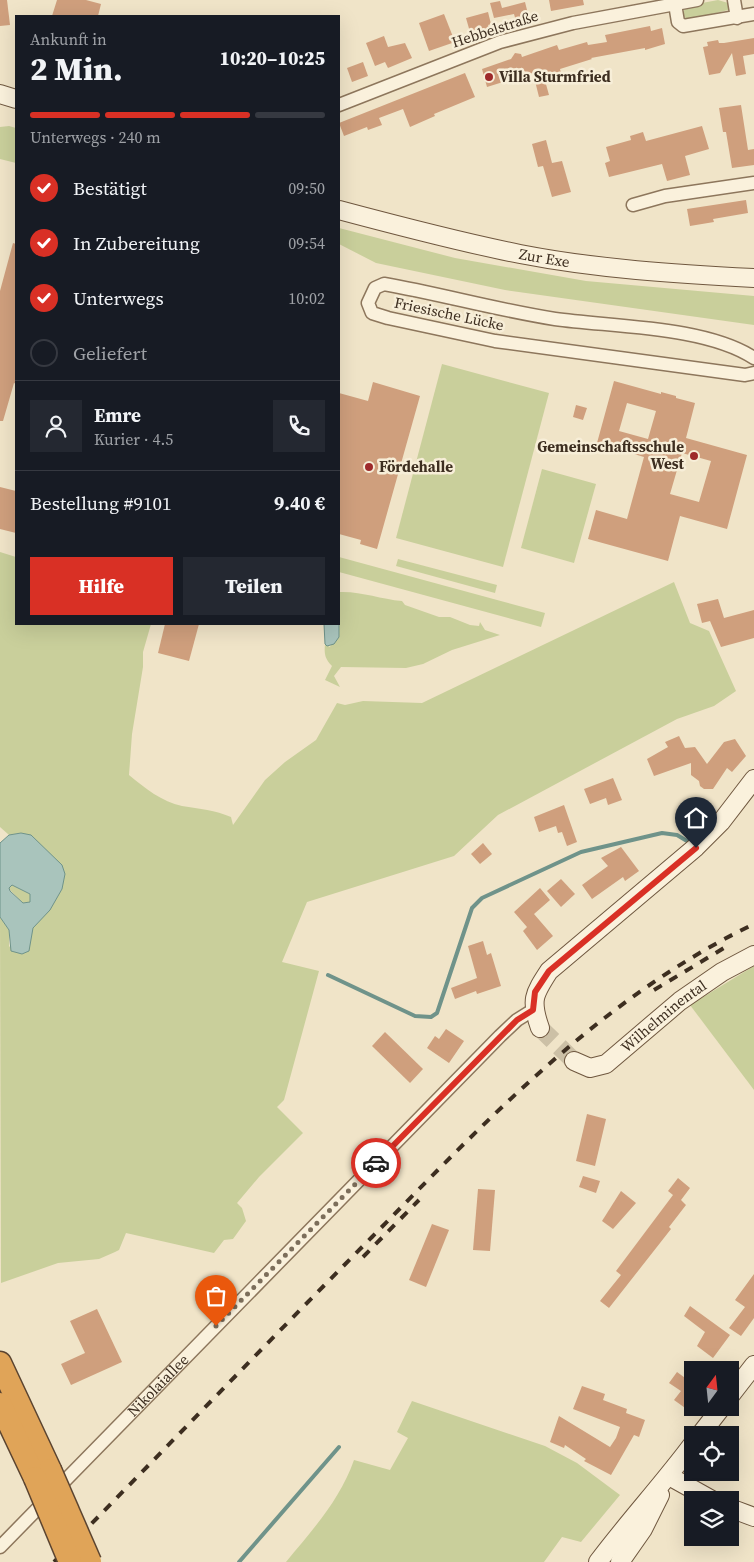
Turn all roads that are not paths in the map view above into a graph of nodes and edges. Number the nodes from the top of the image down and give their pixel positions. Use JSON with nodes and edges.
{"nodes":[{"id":1,"x":697,"y":0,"type":"edge"},
{"id":2,"x":734,"y":0,"type":"edge"},
{"id":3,"x":675,"y":4,"type":"junction"},
{"id":4,"x":754,"y":14,"type":"edge"},
{"id":5,"x":738,"y":18,"type":"junction"},
{"id":6,"x":0,"y":94,"type":"edge"},
{"id":7,"x":15,"y":99,"type":"edge"},
{"id":8,"x":340,"y":105,"type":"edge"},
{"id":9,"x":754,"y":183,"type":"edge"},
{"id":10,"x":633,"y":205,"type":"dead end"},
{"id":11,"x":340,"y":210,"type":"edge"},
{"id":12,"x":754,"y":278,"type":"edge"},
{"id":13,"x":754,"y":358,"type":"edge"},
{"id":14,"x":754,"y":374,"type":"edge"},
{"id":15,"x":754,"y":779,"type":"edge"},
{"id":16,"x":754,"y":955,"type":"edge"},
{"id":17,"x":533,"y":1010,"type":"junction"},
{"id":18,"x":540,"y":1028,"type":"tunnel mouth"},
{"id":19,"x":574,"y":1061,"type":"tunnel mouth"},
{"id":20,"x":0,"y":1362,"type":"edge"},
{"id":21,"x":754,"y":1365,"type":"edge"},
{"id":22,"x":739,"y":1384,"type":"edge"},
{"id":23,"x":0,"y":1404,"type":"edge"},
{"id":24,"x":715,"y":1416,"type":"edge"},
{"id":25,"x":707,"y":1426,"type":"edge"},
{"id":26,"x":684,"y":1456,"type":"edge"},
{"id":27,"x":42,"y":1474,"type":"junction"},
{"id":28,"x":669,"y":1476,"type":"junction"},
{"id":29,"x":696,"y":1491,"type":"edge"},
{"id":30,"x":739,"y":1511,"type":"edge"},
{"id":31,"x":754,"y":1517,"type":"edge"},
{"id":32,"x":0,"y":1547,"type":"edge"},
{"id":33,"x":70,"y":1562,"type":"edge"},
{"id":34,"x":90,"y":1562,"type":"edge"},
{"id":35,"x":598,"y":1562,"type":"edge"},
{"id":36,"x":620,"y":1562,"type":"edge"}],
"edges":[{"from":1,"to":3,"type":"street","name":"Hebbelstraße"},
{"from":2,"to":5,"type":"street"},
{"from":3,"to":5,"type":"street"},
{"from":3,"to":8,"type":"street","name":"Hebbelstraße"},
{"from":4,"to":5,"type":"street"},
{"from":6,"to":7,"type":"main road"},
{"from":9,"to":10,"type":"street"},
{"from":11,"to":12,"type":"main road","name":"Zur Exe"},
{"from":13,"to":14,"type":"street","name":"Friesische Lücke"},
{"from":15,"to":17,"type":"main road"},
{"from":16,"to":19,"type":"main road","name":"Wilhelminental"},
{"from":17,"to":18,"type":"main road"},
{"from":17,"to":32,"type":"street","name":"Nikolaiallee"},
{"from":20,"to":27,"type":"highway"},
{"from":21,"to":22,"type":"main road"},
{"from":23,"to":27,"type":"highway"},
{"from":24,"to":25,"type":"main road"},
{"from":26,"to":28,"type":"main road"},
{"from":27,"to":33,"type":"highway","bridge":true},
{"from":27,"to":34,"type":"highway","bridge":true},
{"from":28,"to":29,"type":"main road"},
{"from":28,"to":35,"type":"main road"},
{"from":28,"to":36,"type":"main road"},
{"from":30,"to":31,"type":"main road"}]}
